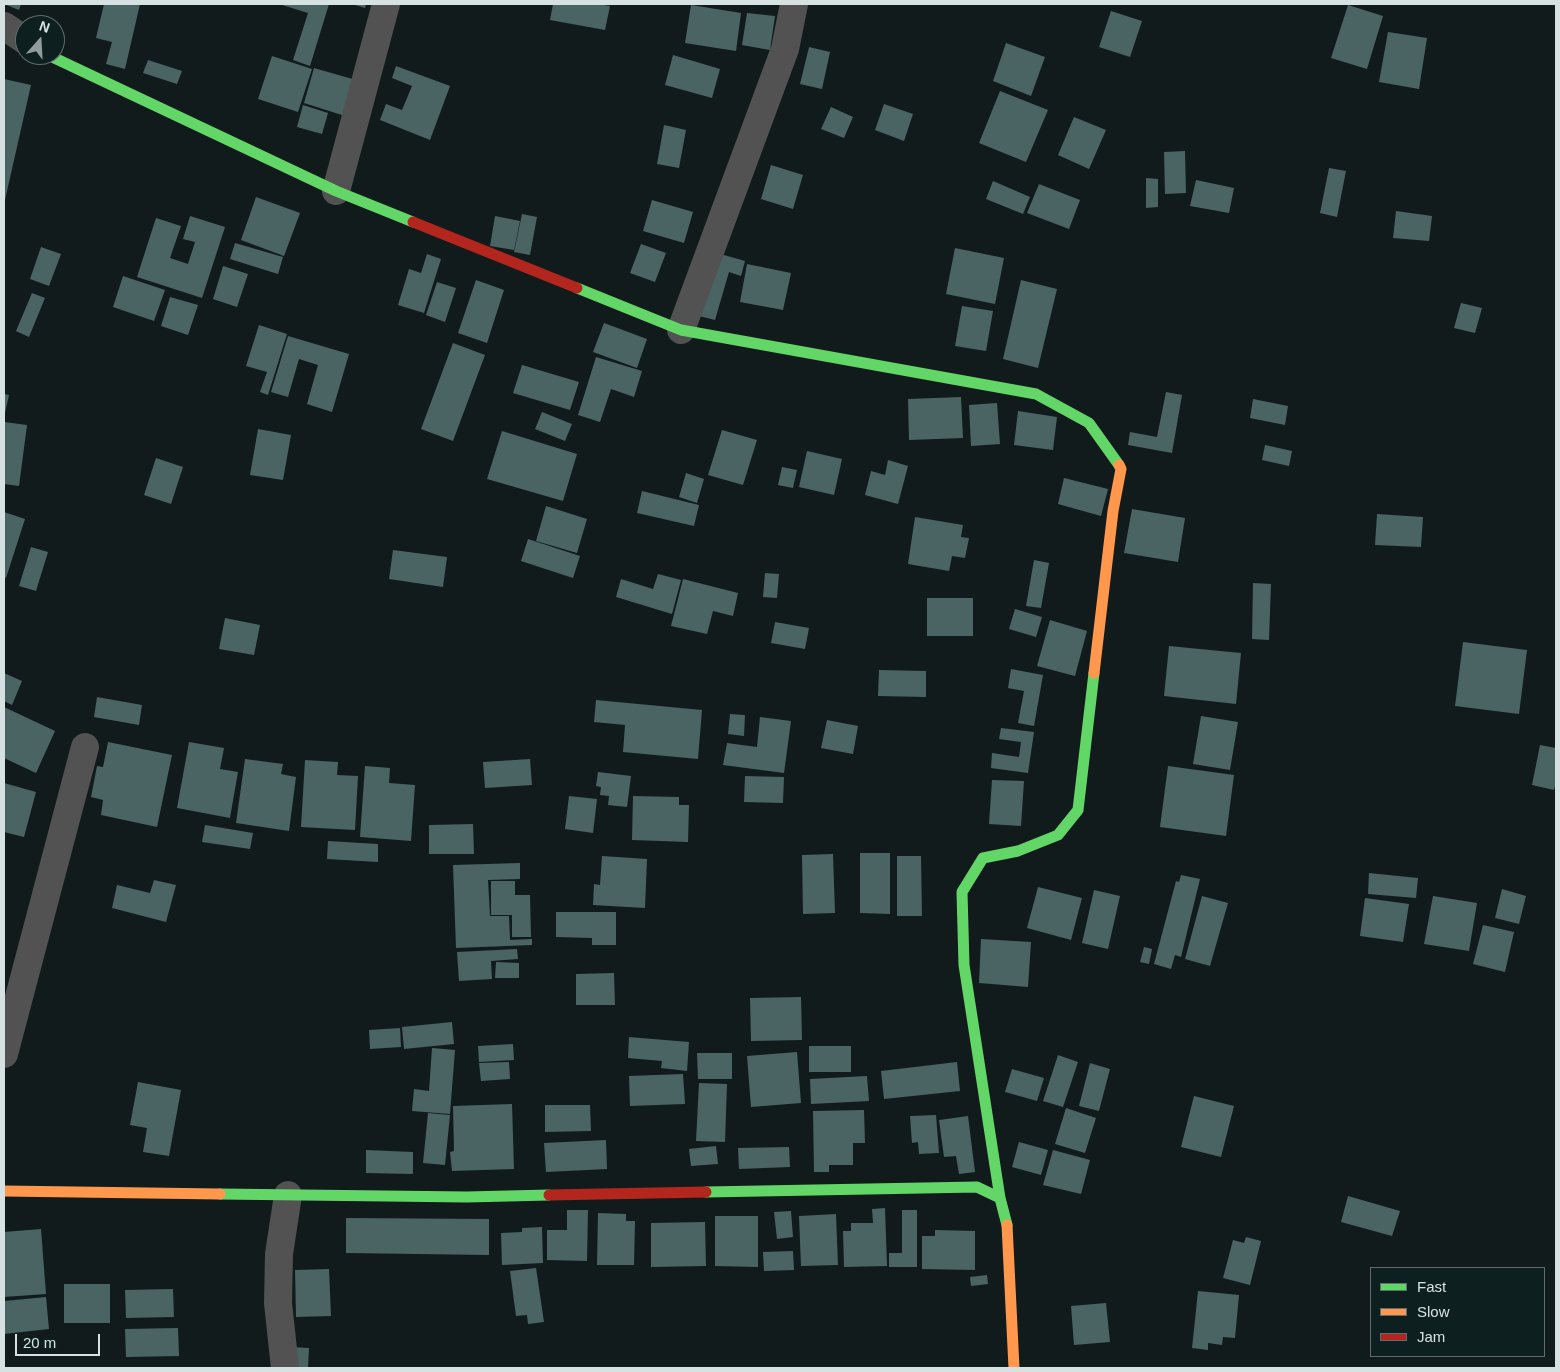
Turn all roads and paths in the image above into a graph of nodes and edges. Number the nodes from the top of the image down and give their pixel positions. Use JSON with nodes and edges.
{"nodes":[{"id":1,"x":386,"y":4,"type":"edge"},
{"id":2,"x":794,"y":4,"type":"edge"},
{"id":3,"x":4,"y":26,"type":"edge"},
{"id":4,"x":15,"y":33,"type":"edge"},
{"id":5,"x":65,"y":63,"type":"edge"},
{"id":6,"x":336,"y":191,"type":"junction"},
{"id":7,"x":681,"y":330,"type":"junction"},
{"id":8,"x":85,"y":747,"type":"dead end"},
{"id":9,"x":4,"y":1054,"type":"edge"},
{"id":10,"x":4,"y":1191,"type":"edge"},
{"id":11,"x":288,"y":1194,"type":"junction"},
{"id":12,"x":1000,"y":1198,"type":"junction"},
{"id":13,"x":285,"y":1368,"type":"edge"},
{"id":14,"x":1014,"y":1368,"type":"edge"}],
"edges":[{"from":1,"to":6,"type":"street"},
{"from":2,"to":7,"type":"street"},
{"from":3,"to":4,"type":"street"},
{"from":5,"to":6,"type":"street"},
{"from":6,"to":7,"type":"street"},
{"from":7,"to":12,"type":"street"},
{"from":8,"to":9,"type":"street"},
{"from":10,"to":11,"type":"street"},
{"from":11,"to":12,"type":"street"},
{"from":11,"to":13,"type":"street"},
{"from":12,"to":14,"type":"street"}]}
